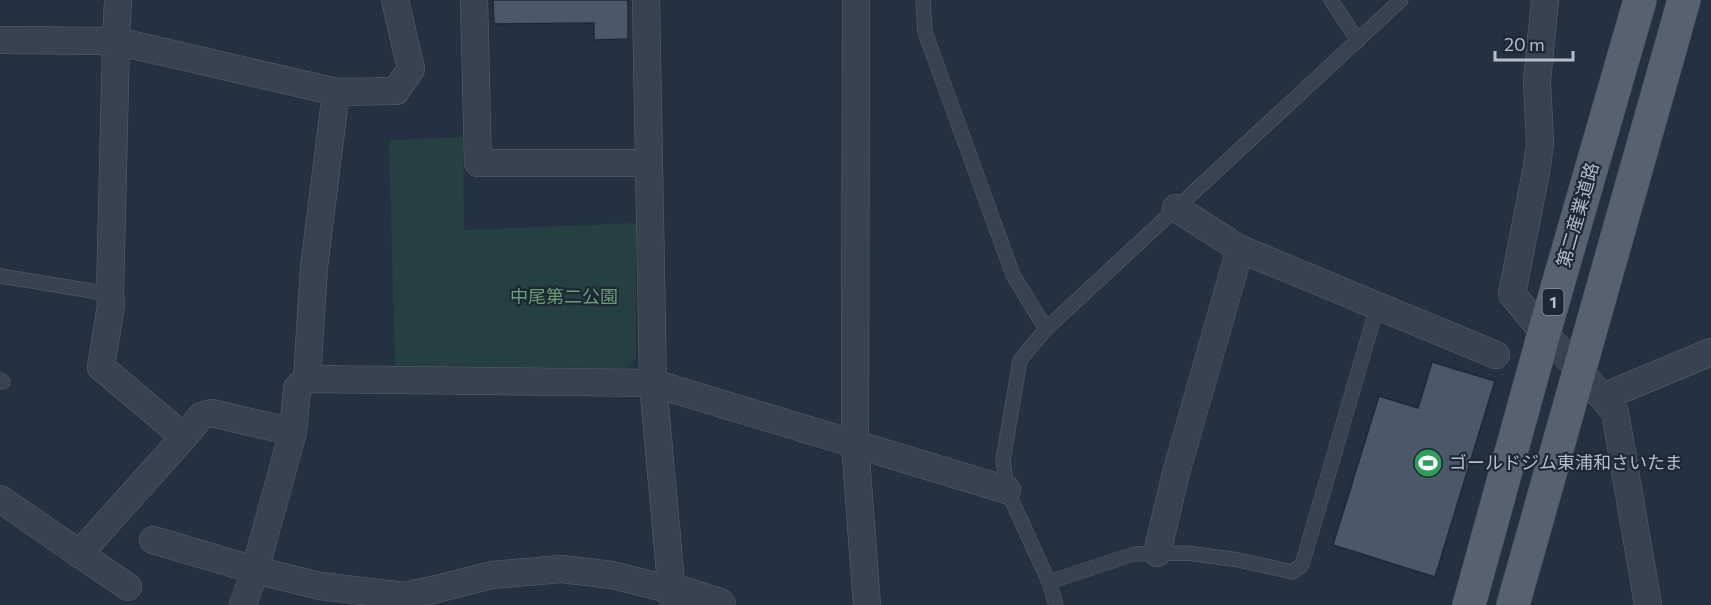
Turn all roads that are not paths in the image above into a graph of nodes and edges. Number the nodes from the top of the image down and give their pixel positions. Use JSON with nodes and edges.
{"nodes":[{"id":1,"x":118,"y":0,"type":"edge"},
{"id":2,"x":395,"y":0,"type":"edge"},
{"id":3,"x":474,"y":0,"type":"edge"},
{"id":4,"x":646,"y":0,"type":"edge"},
{"id":5,"x":856,"y":0,"type":"edge"},
{"id":6,"x":923,"y":0,"type":"edge"},
{"id":7,"x":1331,"y":0,"type":"edge"},
{"id":8,"x":1401,"y":0,"type":"edge"},
{"id":9,"x":1545,"y":0,"type":"edge"},
{"id":10,"x":1640,"y":0,"type":"edge"},
{"id":11,"x":1684,"y":0,"type":"edge"},
{"id":12,"x":0,"y":40,"type":"edge"},
{"id":13,"x":116,"y":41,"type":"junction"},
{"id":14,"x":1358,"y":41,"type":"junction"},
{"id":15,"x":336,"y":92,"type":"junction"},
{"id":16,"x":648,"y":162,"type":"junction"},
{"id":17,"x":1176,"y":208,"type":"junction"},
{"id":18,"x":1240,"y":249,"type":"junction"},
{"id":19,"x":0,"y":276,"type":"edge"},
{"id":20,"x":110,"y":294,"type":"junction"},
{"id":21,"x":1377,"y":307,"type":"junction"},
{"id":22,"x":1046,"y":329,"type":"junction"},
{"id":23,"x":1544,"y":333,"type":"junction"},
{"id":24,"x":1711,"y":352,"type":"edge"},
{"id":25,"x":1496,"y":355,"type":"dead end"},
{"id":26,"x":1579,"y":370,"type":"junction"},
{"id":27,"x":307,"y":379,"type":"junction"},
{"id":28,"x":652,"y":383,"type":"junction"},
{"id":29,"x":1602,"y":397,"type":"junction"},
{"id":30,"x":293,"y":432,"type":"junction"},
{"id":31,"x":184,"y":437,"type":"junction"},
{"id":32,"x":855,"y":444,"type":"junction"},
{"id":33,"x":1006,"y":490,"type":"junction"},
{"id":34,"x":1,"y":503,"type":"edge"},
{"id":35,"x":153,"y":540,"type":"dead end"},
{"id":36,"x":1157,"y":553,"type":"junction"},
{"id":37,"x":79,"y":554,"type":"junction"},
{"id":38,"x":255,"y":570,"type":"junction"},
{"id":39,"x":1049,"y":582,"type":"junction"},
{"id":40,"x":128,"y":587,"type":"dead end"},
{"id":41,"x":673,"y":598,"type":"edge"},
{"id":42,"x":243,"y":605,"type":"edge"},
{"id":43,"x":719,"y":605,"type":"edge"},
{"id":44,"x":867,"y":605,"type":"edge"},
{"id":45,"x":1056,"y":605,"type":"edge"},
{"id":46,"x":1469,"y":605,"type":"edge"},
{"id":47,"x":1513,"y":605,"type":"edge"},
{"id":48,"x":1648,"y":605,"type":"edge"}],
"edges":[{"from":1,"to":13,"type":"street"},
{"from":2,"to":15,"type":"street"},
{"from":3,"to":16,"type":"street"},
{"from":4,"to":16,"type":"street"},
{"from":5,"to":32,"type":"street"},
{"from":6,"to":22,"type":"lane"},
{"from":7,"to":14,"type":"lane"},
{"from":8,"to":14,"type":"lane"},
{"from":9,"to":23,"type":"street"},
{"from":10,"to":23,"type":"main road","name":"第二産業道路","number":"1"},
{"from":11,"to":26,"type":"main road"},
{"from":12,"to":13,"type":"street"},
{"from":13,"to":15,"type":"street"},
{"from":13,"to":20,"type":"street"},
{"from":14,"to":17,"type":"lane"},
{"from":15,"to":27,"type":"street"},
{"from":16,"to":28,"type":"street"},
{"from":17,"to":18,"type":"street"},
{"from":17,"to":22,"type":"lane"},
{"from":18,"to":21,"type":"street"},
{"from":18,"to":36,"type":"street"},
{"from":19,"to":20,"type":"lane"},
{"from":20,"to":31,"type":"street"},
{"from":21,"to":25,"type":"street"},
{"from":21,"to":36,"type":"lane"},
{"from":22,"to":33,"type":"lane"},
{"from":23,"to":26,"type":"street"},
{"from":23,"to":46,"type":"main road","name":"第二産業道路","number":"1"},
{"from":24,"to":29,"type":"street"},
{"from":26,"to":29,"type":"street"},
{"from":26,"to":47,"type":"main road"},
{"from":27,"to":28,"type":"street"},
{"from":27,"to":30,"type":"street"},
{"from":28,"to":32,"type":"street"},
{"from":28,"to":41,"type":"street"},
{"from":29,"to":48,"type":"street"},
{"from":30,"to":31,"type":"street"},
{"from":30,"to":38,"type":"street"},
{"from":31,"to":37,"type":"street"},
{"from":32,"to":33,"type":"street"},
{"from":32,"to":44,"type":"street"},
{"from":33,"to":39,"type":"lane"},
{"from":34,"to":37,"type":"street"},
{"from":35,"to":38,"type":"street"},
{"from":36,"to":39,"type":"lane"},
{"from":37,"to":40,"type":"street"},
{"from":38,"to":41,"type":"street"},
{"from":38,"to":42,"type":"street"},
{"from":39,"to":45,"type":"lane"},
{"from":41,"to":43,"type":"street"}]}
